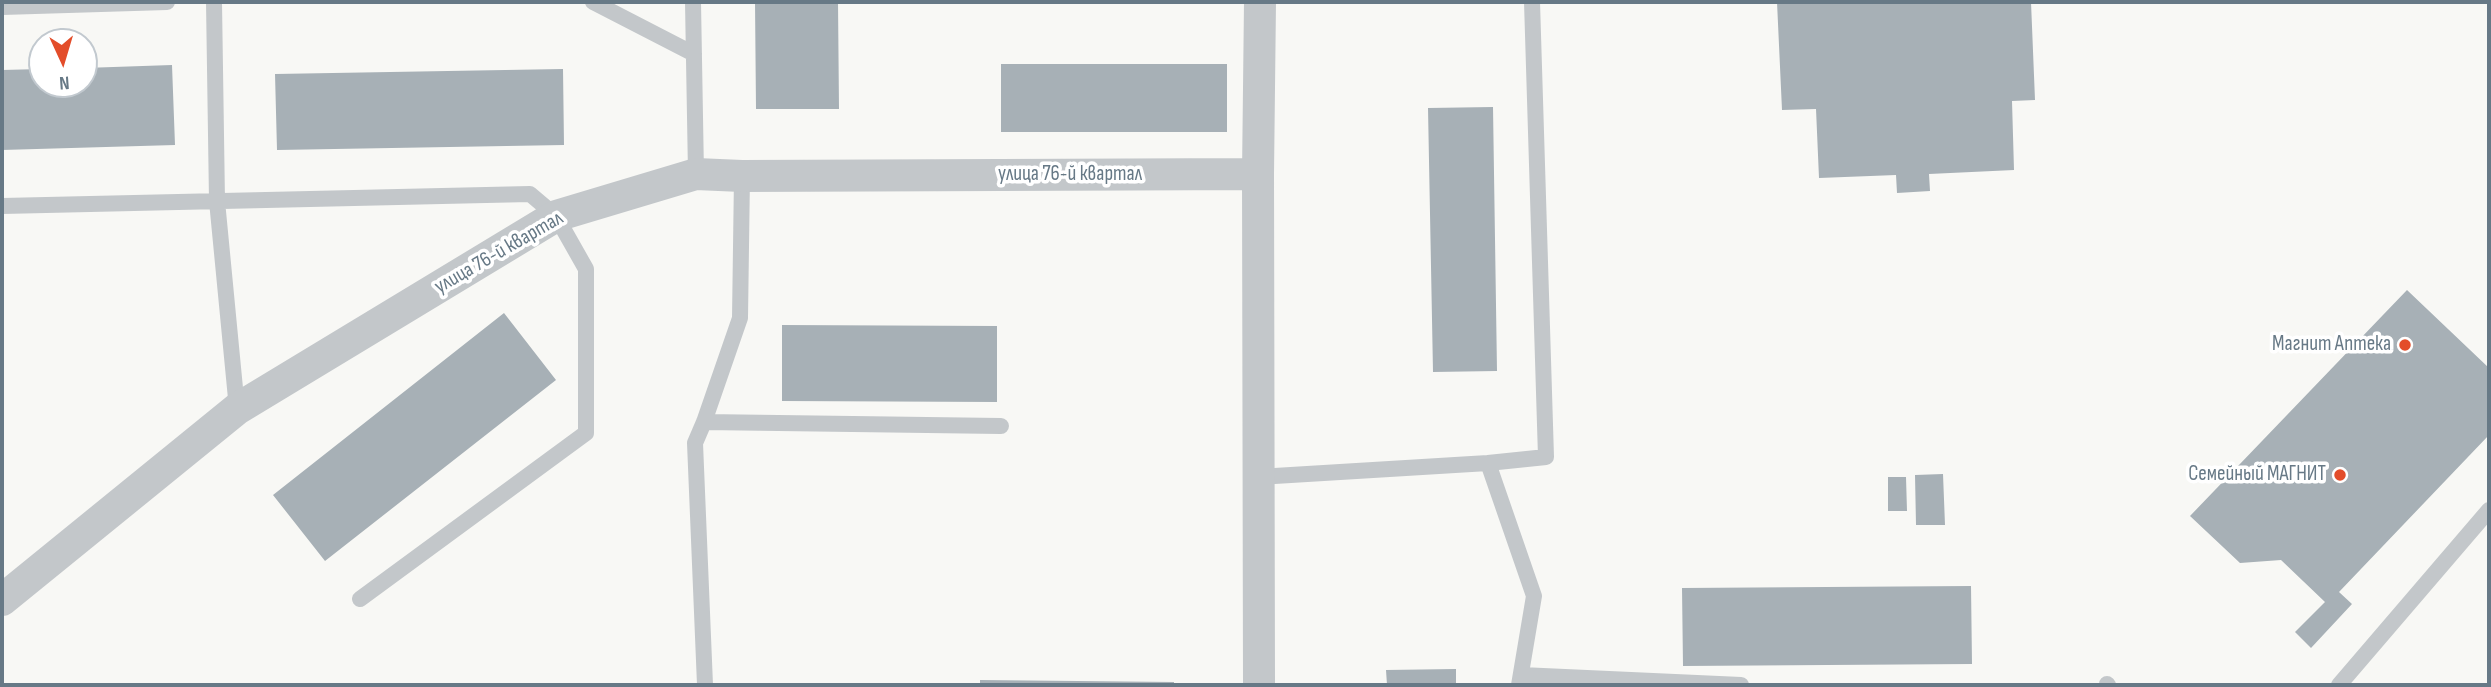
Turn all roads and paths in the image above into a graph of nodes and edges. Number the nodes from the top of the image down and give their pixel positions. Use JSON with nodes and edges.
{"nodes":[{"id":1,"x":167,"y":2,"type":"edge"},
{"id":2,"x":214,"y":2,"type":"edge"},
{"id":3,"x":593,"y":2,"type":"edge"},
{"id":4,"x":693,"y":2,"type":"edge"},
{"id":5,"x":1260,"y":2,"type":"edge"},
{"id":6,"x":1532,"y":2,"type":"edge"},
{"id":7,"x":2,"y":7,"type":"edge"},
{"id":8,"x":694,"y":54,"type":"junction"},
{"id":9,"x":696,"y":174,"type":"junction"},
{"id":10,"x":1258,"y":174,"type":"junction"},
{"id":11,"x":742,"y":176,"type":"junction"},
{"id":12,"x":216,"y":201,"type":"junction"},
{"id":13,"x":2,"y":206,"type":"edge"},
{"id":14,"x":556,"y":216,"type":"junction"},
{"id":15,"x":237,"y":410,"type":"junction"},
{"id":16,"x":704,"y":422,"type":"junction"},
{"id":17,"x":1001,"y":426,"type":"dead end"},
{"id":18,"x":1488,"y":463,"type":"junction"},
{"id":19,"x":1258,"y":477,"type":"junction"},
{"id":20,"x":2489,"y":510,"type":"edge"},
{"id":21,"x":360,"y":599,"type":"dead end"},
{"id":22,"x":2,"y":600,"type":"edge"},
{"id":23,"x":1520,"y":680,"type":"edge"},
{"id":24,"x":705,"y":685,"type":"edge"},
{"id":25,"x":1259,"y":685,"type":"edge"},
{"id":26,"x":1741,"y":685,"type":"edge"},
{"id":27,"x":2339,"y":685,"type":"edge"}],
"edges":[{"from":1,"to":7,"type":"lane"},
{"from":2,"to":12,"type":"lane"},
{"from":3,"to":8,"type":"lane"},
{"from":4,"to":8,"type":"lane"},
{"from":5,"to":10,"type":"street"},
{"from":6,"to":18,"type":"lane"},
{"from":8,"to":9,"type":"lane"},
{"from":9,"to":11,"type":"street","name":"улица 76-й квартал"},
{"from":9,"to":14,"type":"street","name":"улица 76-й квартал"},
{"from":10,"to":11,"type":"street","name":"улица 76-й квартал"},
{"from":10,"to":19,"type":"street"},
{"from":11,"to":16,"type":"lane"},
{"from":12,"to":13,"type":"lane"},
{"from":12,"to":14,"type":"lane"},
{"from":12,"to":15,"type":"lane"},
{"from":14,"to":15,"type":"street","name":"улица 76-й квартал"},
{"from":14,"to":21,"type":"lane"},
{"from":15,"to":22,"type":"street","name":"улица 76-й квартал"},
{"from":16,"to":17,"type":"lane"},
{"from":16,"to":24,"type":"lane"},
{"from":18,"to":19,"type":"lane"},
{"from":18,"to":23,"type":"lane"},
{"from":19,"to":25,"type":"street"},
{"from":20,"to":27,"type":"lane"},
{"from":23,"to":26,"type":"lane"}]}
